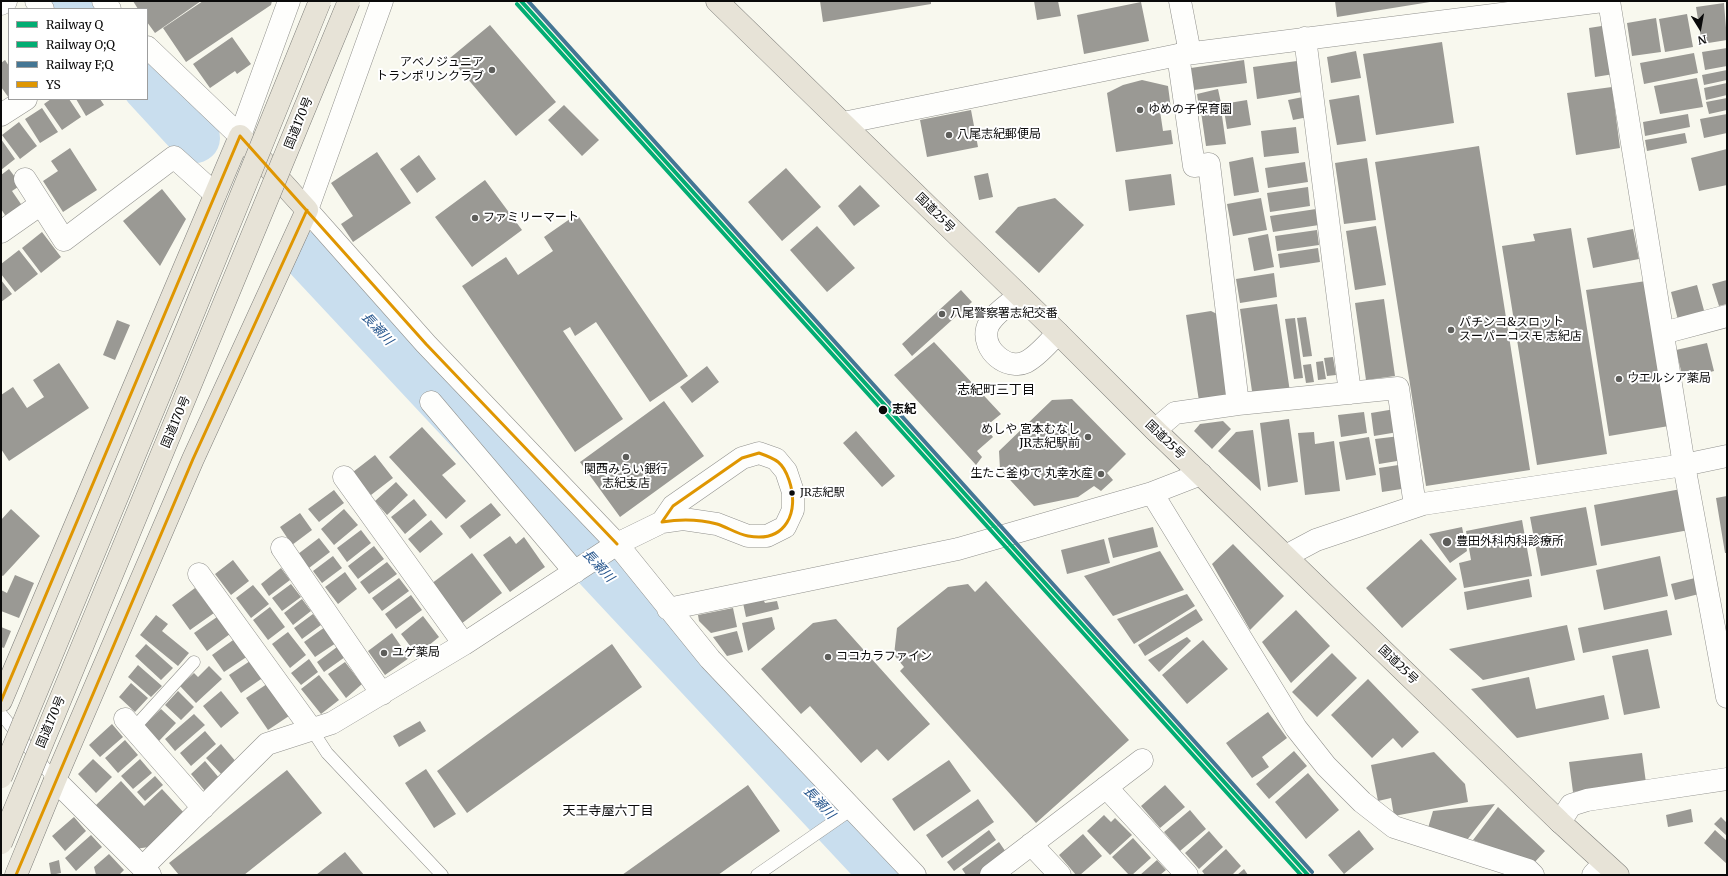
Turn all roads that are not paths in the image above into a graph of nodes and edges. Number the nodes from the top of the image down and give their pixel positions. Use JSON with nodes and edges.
{"nodes":[{"id":1,"x":6,"y":1,"type":"edge"},
{"id":2,"x":289,"y":1,"type":"edge"},
{"id":3,"x":320,"y":1,"type":"edge"},
{"id":4,"x":349,"y":1,"type":"edge"},
{"id":5,"x":382,"y":1,"type":"edge"},
{"id":6,"x":717,"y":1,"type":"edge"},
{"id":7,"x":1180,"y":1,"type":"edge"},
{"id":8,"x":1603,"y":1,"type":"edge"},
{"id":9,"x":1609,"y":1,"type":"edge"},
{"id":10,"x":1,"y":4,"type":"edge"},
{"id":11,"x":1542,"y":5,"type":"edge"},
{"id":12,"x":1305,"y":38,"type":"junction"},
{"id":13,"x":148,"y":48,"type":"edge"},
{"id":14,"x":1184,"y":54,"type":"junction"},
{"id":15,"x":24,"y":100,"type":"edge"},
{"id":16,"x":1,"y":115,"type":"edge"},
{"id":17,"x":843,"y":123,"type":"junction"},
{"id":18,"x":240,"y":136,"type":"junction"},
{"id":19,"x":25,"y":179,"type":"dead end"},
{"id":20,"x":216,"y":194,"type":"junction"},
{"id":21,"x":41,"y":204,"type":"junction"},
{"id":22,"x":307,"y":210,"type":"junction"},
{"id":23,"x":1,"y":232,"type":"edge"},
{"id":24,"x":1018,"y":296,"type":"junction"},
{"id":25,"x":1727,"y":316,"type":"edge"},
{"id":26,"x":1058,"y":333,"type":"junction"},
{"id":27,"x":1663,"y":333,"type":"junction"},
{"id":28,"x":1350,"y":393,"type":"junction"},
{"id":29,"x":431,"y":402,"type":"dead end"},
{"id":30,"x":1238,"y":404,"type":"junction"},
{"id":31,"x":1155,"y":430,"type":"junction"},
{"id":32,"x":1727,"y":456,"type":"edge"},
{"id":33,"x":1684,"y":465,"type":"junction"},
{"id":34,"x":1201,"y":474,"type":"junction"},
{"id":35,"x":344,"y":477,"type":"dead end"},
{"id":36,"x":1152,"y":493,"type":"junction"},
{"id":37,"x":1415,"y":506,"type":"junction"},
{"id":38,"x":662,"y":522,"type":"junction"},
{"id":39,"x":617,"y":544,"type":"junction"},
{"id":40,"x":282,"y":548,"type":"dead end"},
{"id":41,"x":1286,"y":556,"type":"junction"},
{"id":42,"x":575,"y":572,"type":"junction"},
{"id":43,"x":199,"y":574,"type":"dead end"},
{"id":44,"x":668,"y":609,"type":"junction"},
{"id":45,"x":464,"y":644,"type":"junction"},
{"id":46,"x":1723,"y":656,"type":"edge"},
{"id":47,"x":194,"y":662,"type":"dead end"},
{"id":48,"x":382,"y":694,"type":"junction"},
{"id":49,"x":1727,"y":697,"type":"edge"},
{"id":50,"x":1,"y":701,"type":"edge"},
{"id":51,"x":1,"y":714,"type":"edge"},
{"id":52,"x":129,"y":724,"type":"joint"},
{"id":53,"x":312,"y":730,"type":"junction"},
{"id":54,"x":1142,"y":760,"type":"dead end"},
{"id":55,"x":1,"y":777,"type":"edge"},
{"id":56,"x":1727,"y":779,"type":"edge"},
{"id":57,"x":55,"y":780,"type":"junction"},
{"id":58,"x":1106,"y":787,"type":"junction"},
{"id":59,"x":202,"y":808,"type":"junction"},
{"id":60,"x":852,"y":809,"type":"junction"},
{"id":61,"x":1560,"y":822,"type":"junction"},
{"id":62,"x":1,"y":843,"type":"edge"},
{"id":63,"x":1031,"y":844,"type":"junction"},
{"id":64,"x":146,"y":871,"type":"edge"},
{"id":65,"x":1605,"y":871,"type":"edge"},
{"id":66,"x":16,"y":875,"type":"edge"},
{"id":67,"x":442,"y":875,"type":"edge"},
{"id":68,"x":757,"y":875,"type":"edge"},
{"id":69,"x":914,"y":875,"type":"edge"},
{"id":70,"x":991,"y":875,"type":"edge"},
{"id":71,"x":1060,"y":875,"type":"edge"},
{"id":72,"x":1187,"y":875,"type":"edge"},
{"id":73,"x":1533,"y":875,"type":"edge"}],
"edges":[{"from":1,"to":10,"type":"street"},
{"from":2,"to":18,"type":"street"},
{"from":3,"to":55,"type":"highway","name":"国道170号","bridge":true},
{"from":4,"to":62,"type":"highway","name":"国道170号","bridge":true},
{"from":5,"to":22,"type":"street"},
{"from":6,"to":17,"type":"highway","name":"国道25号"},
{"from":7,"to":14,"type":"street"},
{"from":8,"to":11,"type":"street"},
{"from":9,"to":27,"type":"street"},
{"from":11,"to":12,"type":"street"},
{"from":12,"to":14,"type":"street"},
{"from":12,"to":28,"type":"street"},
{"from":13,"to":18,"type":"street"},
{"from":14,"to":17,"type":"street"},
{"from":14,"to":30,"type":"street"},
{"from":15,"to":16,"type":"street"},
{"from":17,"to":24,"type":"highway","name":"国道25号"},
{"from":18,"to":20,"type":"highway"},
{"from":18,"to":22,"type":"highway"},
{"from":19,"to":21,"type":"street"},
{"from":20,"to":21,"type":"street"},
{"from":20,"to":50,"type":"highway"},
{"from":21,"to":23,"type":"street"},
{"from":22,"to":39,"type":"street"},
{"from":22,"to":57,"type":"highway"},
{"from":24,"to":26,"type":"highway","name":"国道25号"},
{"from":24,"to":26,"type":"street"},
{"from":25,"to":27,"type":"street"},
{"from":26,"to":31,"type":"highway","name":"国道25号"},
{"from":27,"to":33,"type":"street"},
{"from":28,"to":30,"type":"street"},
{"from":28,"to":37,"type":"street"},
{"from":29,"to":42,"type":"street"},
{"from":30,"to":31,"type":"street"},
{"from":31,"to":34,"type":"highway","name":"国道25号"},
{"from":32,"to":33,"type":"street"},
{"from":33,"to":37,"type":"street"},
{"from":33,"to":46,"type":"street"},
{"from":34,"to":36,"type":"street"},
{"from":34,"to":41,"type":"highway","name":"国道25号"},
{"from":35,"to":45,"type":"street"},
{"from":36,"to":44,"type":"street"},
{"from":36,"to":73,"type":"street"},
{"from":37,"to":41,"type":"street"},
{"from":38,"to":38,"type":"street"},
{"from":38,"to":39,"type":"street"},
{"from":39,"to":42,"type":"street"},
{"from":39,"to":44,"type":"street"},
{"from":40,"to":48,"type":"street"},
{"from":41,"to":61,"type":"highway","name":"国道25号"},
{"from":42,"to":45,"type":"street"},
{"from":43,"to":53,"type":"street"},
{"from":44,"to":60,"type":"street"},
{"from":45,"to":48,"type":"street"},
{"from":46,"to":49,"type":"street"},
{"from":47,"to":52,"type":"lane"},
{"from":48,"to":53,"type":"street"},
{"from":51,"to":57,"type":"lane"},
{"from":52,"to":59,"type":"street"},
{"from":53,"to":59,"type":"street"},
{"from":53,"to":67,"type":"lane"},
{"from":54,"to":58,"type":"street"},
{"from":56,"to":61,"type":"street"},
{"from":57,"to":64,"type":"street"},
{"from":57,"to":66,"type":"highway"},
{"from":58,"to":63,"type":"street"},
{"from":58,"to":72,"type":"street"},
{"from":59,"to":64,"type":"street"},
{"from":60,"to":68,"type":"lane"},
{"from":60,"to":69,"type":"street"},
{"from":61,"to":65,"type":"highway","name":"国道25号"},
{"from":63,"to":70,"type":"street"},
{"from":63,"to":71,"type":"street"}]}
